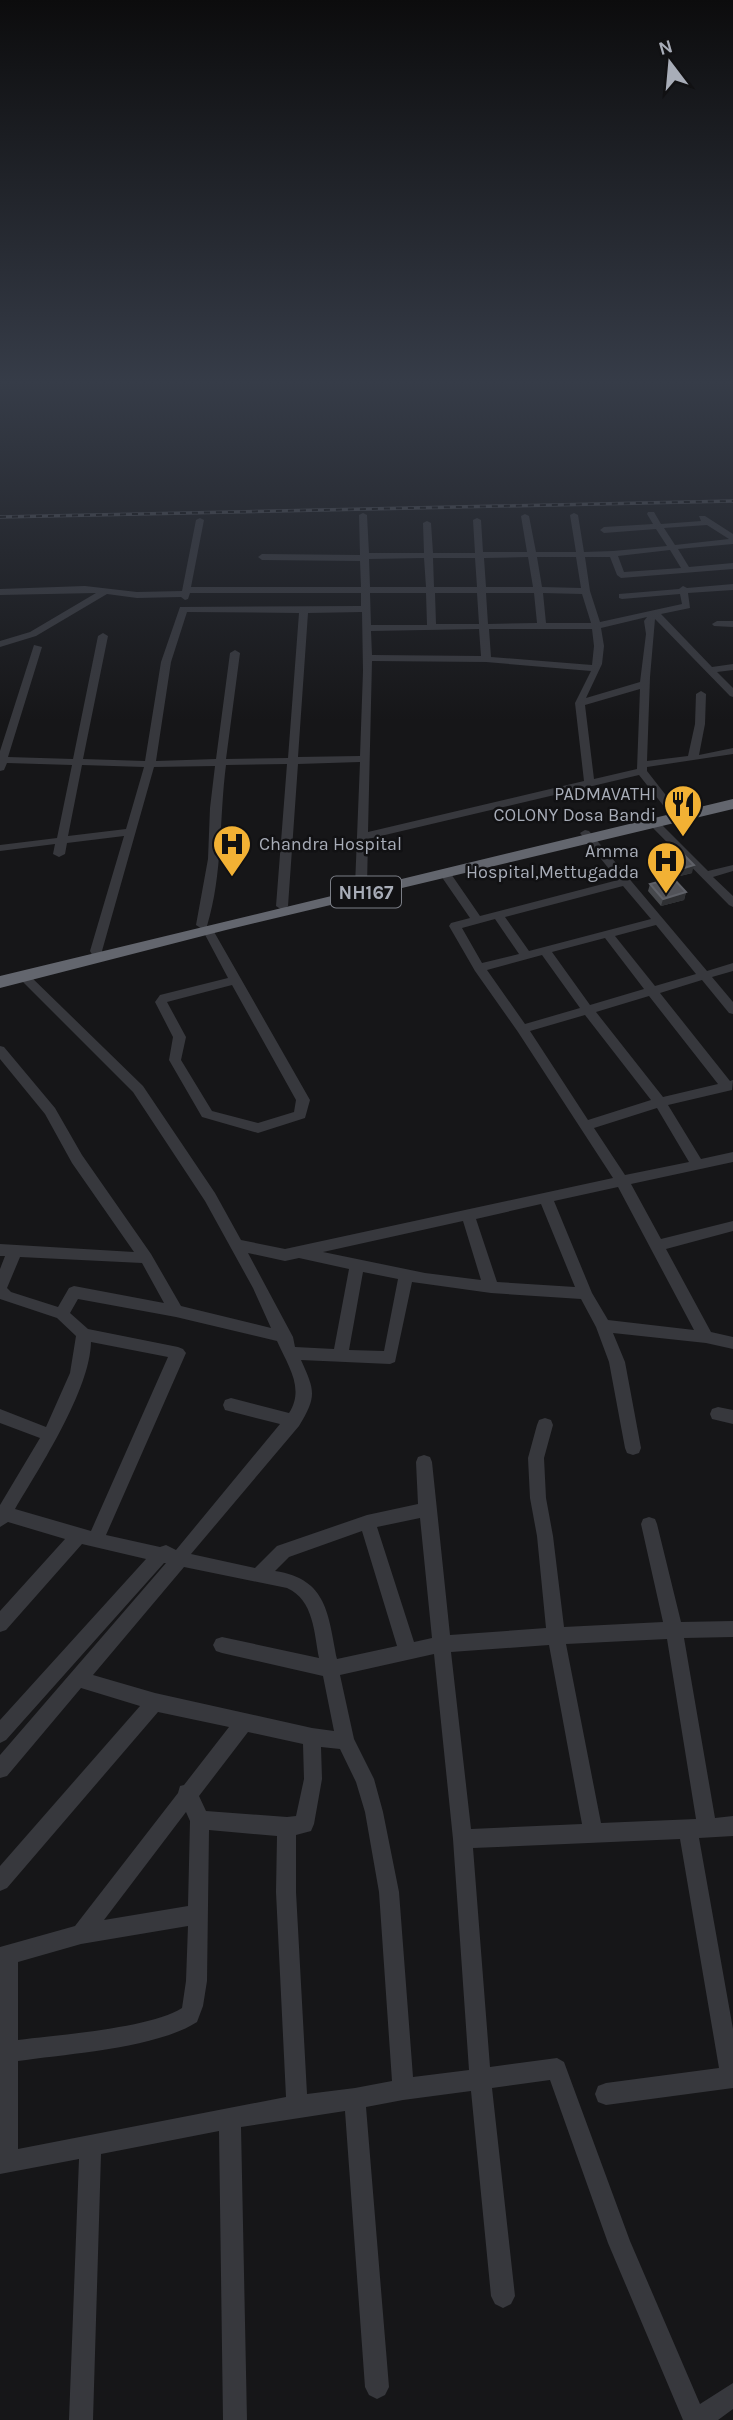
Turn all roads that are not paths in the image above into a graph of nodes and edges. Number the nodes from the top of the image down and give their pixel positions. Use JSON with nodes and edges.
{"nodes":[{"id":1,"x":652,"y":514,"type":"dead end"},
{"id":2,"x":698,"y":514,"type":"dead end"},
{"id":3,"x":363,"y":515,"type":"dead end"},
{"id":4,"x":574,"y":515,"type":"dead end"},
{"id":5,"x":525,"y":516,"type":"dead end"},
{"id":6,"x":200,"y":520,"type":"dead end"},
{"id":7,"x":477,"y":520,"type":"dead end"},
{"id":8,"x":427,"y":523,"type":"dead end"},
{"id":9,"x":706,"y":523,"type":"junction"},
{"id":10,"x":659,"y":527,"type":"junction"},
{"id":11,"x":604,"y":530,"type":"dead end"},
{"id":12,"x":733,"y":539,"type":"edge"},
{"id":13,"x":671,"y":547,"type":"junction"},
{"id":14,"x":613,"y":554,"type":"junction"},
{"id":15,"x":581,"y":555,"type":"junction"},
{"id":16,"x":428,"y":556,"type":"junction"},
{"id":17,"x":481,"y":556,"type":"junction"},
{"id":18,"x":533,"y":556,"type":"junction"},
{"id":19,"x":262,"y":557,"type":"dead end"},
{"id":20,"x":364,"y":557,"type":"junction"},
{"id":21,"x":733,"y":566,"type":"edge"},
{"id":22,"x":687,"y":570,"type":"junction"},
{"id":23,"x":733,"y":587,"type":"edge"},
{"id":24,"x":683,"y":589,"type":"junction"},
{"id":25,"x":538,"y":590,"type":"junction"},
{"id":26,"x":482,"y":591,"type":"junction"},
{"id":27,"x":586,"y":591,"type":"junction"},
{"id":28,"x":0,"y":592,"type":"edge"},
{"id":29,"x":104,"y":592,"type":"junction"},
{"id":30,"x":185,"y":592,"type":"junction"},
{"id":31,"x":365,"y":592,"type":"junction"},
{"id":32,"x":429,"y":592,"type":"junction"},
{"id":33,"x":654,"y":593,"type":"junction"},
{"id":34,"x":622,"y":596,"type":"dead end"},
{"id":35,"x":183,"y":609,"type":"junction"},
{"id":36,"x":364,"y":609,"type":"junction"},
{"id":37,"x":304,"y":610,"type":"junction"},
{"id":38,"x":668,"y":610,"type":"junction"},
{"id":39,"x":654,"y":613,"type":"junction"},
{"id":40,"x":717,"y":624,"type":"dead end"},
{"id":41,"x":733,"y":624,"type":"edge"},
{"id":42,"x":542,"y":626,"type":"junction"},
{"id":43,"x":596,"y":626,"type":"junction"},
{"id":44,"x":366,"y":628,"type":"junction"},
{"id":45,"x":432,"y":628,"type":"junction"},
{"id":46,"x":483,"y":628,"type":"junction"},
{"id":47,"x":103,"y":636,"type":"dead end"},
{"id":48,"x":0,"y":644,"type":"edge"},
{"id":49,"x":37,"y":647,"type":"dead end"},
{"id":50,"x":235,"y":653,"type":"dead end"},
{"id":51,"x":367,"y":658,"type":"junction"},
{"id":52,"x":486,"y":659,"type":"junction"},
{"id":53,"x":733,"y":667,"type":"edge"},
{"id":54,"x":596,"y":668,"type":"junction"},
{"id":55,"x":711,"y":670,"type":"junction"},
{"id":56,"x":645,"y":684,"type":"junction"},
{"id":57,"x":701,"y":694,"type":"dead end"},
{"id":58,"x":733,"y":694,"type":"edge"},
{"id":59,"x":580,"y":703,"type":"junction"},
{"id":60,"x":733,"y":751,"type":"edge"},
{"id":61,"x":292,"y":759,"type":"junction"},
{"id":62,"x":365,"y":759,"type":"junction"},
{"id":63,"x":693,"y":759,"type":"junction"},
{"id":64,"x":78,"y":762,"type":"junction"},
{"id":65,"x":222,"y":762,"type":"junction"},
{"id":66,"x":1,"y":763,"type":"edge"},
{"id":67,"x":150,"y":764,"type":"junction"},
{"id":68,"x":642,"y":768,"type":"junction"},
{"id":69,"x":589,"y":783,"type":"junction"},
{"id":70,"x":733,"y":798,"type":"edge"},
{"id":71,"x":733,"y":804,"type":"edge"},
{"id":72,"x":674,"y":812,"type":"junction"},
{"id":73,"x":654,"y":823,"type":"junction"},
{"id":74,"x":130,"y":832,"type":"junction"},
{"id":75,"x":588,"y":836,"type":"junction"},
{"id":76,"x":363,"y":837,"type":"junction"},
{"id":77,"x":62,"y":840,"type":"junction"},
{"id":78,"x":0,"y":848,"type":"edge"},
{"id":79,"x":59,"y":854,"type":"dead end"},
{"id":80,"x":733,"y":868,"type":"edge"},
{"id":81,"x":445,"y":873,"type":"junction"},
{"id":82,"x":706,"y":875,"type":"junction"},
{"id":83,"x":627,"y":881,"type":"junction"},
{"id":84,"x":361,"y":886,"type":"junction"},
{"id":85,"x":733,"y":902,"type":"edge"},
{"id":86,"x":282,"y":906,"type":"junction"},
{"id":87,"x":497,"y":914,"type":"junction"},
{"id":88,"x":476,"y":919,"type":"junction"},
{"id":89,"x":660,"y":920,"type":"junction"},
{"id":90,"x":204,"y":927,"type":"junction"},
{"id":91,"x":608,"y":934,"type":"junction"},
{"id":92,"x":545,"y":951,"type":"junction"},
{"id":93,"x":97,"y":954,"type":"junction"},
{"id":94,"x":527,"y":956,"type":"junction"},
{"id":95,"x":733,"y":967,"type":"edge"},
{"id":96,"x":479,"y":968,"type":"junction"},
{"id":97,"x":0,"y":974,"type":"edge"},
{"id":98,"x":705,"y":975,"type":"junction"},
{"id":99,"x":23,"y":976,"type":"junction"},
{"id":100,"x":236,"y":980,"type":"junction"},
{"id":101,"x":0,"y":982,"type":"edge"},
{"id":102,"x":653,"y":991,"type":"junction"},
{"id":103,"x":587,"y":1009,"type":"junction"},
{"id":104,"x":733,"y":1010,"type":"edge"},
{"id":105,"x":522,"y":1029,"type":"junction"},
{"id":106,"x":0,"y":1050,"type":"edge"},
{"id":107,"x":16,"y":1072,"type":"junction"},
{"id":108,"x":0,"y":1079,"type":"edge"},
{"id":109,"x":730,"y":1086,"type":"edge"},
{"id":110,"x":660,"y":1102,"type":"junction"},
{"id":111,"x":587,"y":1125,"type":"junction"},
{"id":112,"x":733,"y":1157,"type":"edge"},
{"id":113,"x":698,"y":1165,"type":"junction"},
{"id":114,"x":623,"y":1183,"type":"junction"},
{"id":115,"x":546,"y":1199,"type":"junction"},
{"id":116,"x":468,"y":1216,"type":"junction"},
{"id":117,"x":733,"y":1226,"type":"edge"},
{"id":118,"x":237,"y":1245,"type":"junction"},
{"id":119,"x":656,"y":1246,"type":"junction"},
{"id":120,"x":7,"y":1250,"type":"edge"},
{"id":121,"x":295,"y":1252,"type":"junction"},
{"id":122,"x":146,"y":1258,"type":"junction"},
{"id":123,"x":357,"y":1265,"type":"junction"},
{"id":124,"x":406,"y":1275,"type":"junction"},
{"id":125,"x":491,"y":1287,"type":"junction"},
{"id":126,"x":0,"y":1289,"type":"edge"},
{"id":127,"x":585,"y":1294,"type":"junction"},
{"id":128,"x":176,"y":1311,"type":"junction"},
{"id":129,"x":62,"y":1314,"type":"junction"},
{"id":130,"x":603,"y":1326,"type":"junction"},
{"id":131,"x":84,"y":1334,"type":"junction"},
{"id":132,"x":285,"y":1337,"type":"junction"},
{"id":133,"x":706,"y":1337,"type":"junction"},
{"id":134,"x":733,"y":1343,"type":"edge"},
{"id":135,"x":291,"y":1353,"type":"junction"},
{"id":136,"x":340,"y":1355,"type":"junction"},
{"id":137,"x":231,"y":1405,"type":"dead end"},
{"id":138,"x":0,"y":1416,"type":"edge"},
{"id":139,"x":293,"y":1421,"type":"junction"},
{"id":140,"x":545,"y":1425,"type":"dead end"},
{"id":141,"x":50,"y":1435,"type":"junction"},
{"id":142,"x":632,"y":1448,"type":"dead end"},
{"id":143,"x":424,"y":1462,"type":"dead end"},
{"id":144,"x":427,"y":1509,"type":"junction"},
{"id":145,"x":2,"y":1516,"type":"edge"},
{"id":146,"x":367,"y":1522,"type":"junction"},
{"id":147,"x":649,"y":1524,"type":"dead end"},
{"id":148,"x":87,"y":1537,"type":"junction"},
{"id":149,"x":161,"y":1554,"type":"junction"},
{"id":150,"x":183,"y":1554,"type":"junction"},
{"id":151,"x":258,"y":1576,"type":"junction"},
{"id":152,"x":0,"y":1624,"type":"edge"},
{"id":153,"x":733,"y":1629,"type":"edge"},
{"id":154,"x":674,"y":1630,"type":"junction"},
{"id":155,"x":556,"y":1636,"type":"junction"},
{"id":156,"x":442,"y":1643,"type":"junction"},
{"id":157,"x":222,"y":1645,"type":"dead end"},
{"id":158,"x":408,"y":1652,"type":"junction"},
{"id":159,"x":330,"y":1669,"type":"junction"},
{"id":160,"x":79,"y":1679,"type":"junction"},
{"id":161,"x":155,"y":1702,"type":"junction"},
{"id":162,"x":244,"y":1722,"type":"junction"},
{"id":163,"x":0,"y":1734,"type":"edge"},
{"id":164,"x":312,"y":1737,"type":"junction"},
{"id":165,"x":345,"y":1741,"type":"junction"},
{"id":166,"x":0,"y":1769,"type":"edge"},
{"id":167,"x":187,"y":1793,"type":"junction"},
{"id":168,"x":200,"y":1820,"type":"junction"},
{"id":169,"x":733,"y":1826,"type":"edge"},
{"id":170,"x":287,"y":1827,"type":"junction"},
{"id":171,"x":697,"y":1828,"type":"junction"},
{"id":172,"x":593,"y":1833,"type":"junction"},
{"id":173,"x":463,"y":1839,"type":"junction"},
{"id":174,"x":0,"y":1881,"type":"edge"},
{"id":175,"x":198,"y":1914,"type":"junction"},
{"id":176,"x":81,"y":1934,"type":"junction"},
{"id":177,"x":4,"y":1956,"type":"edge"},
{"id":178,"x":8,"y":2052,"type":"junction"},
{"id":179,"x":732,"y":2077,"type":"edge"},
{"id":180,"x":480,"y":2080,"type":"junction"},
{"id":181,"x":403,"y":2090,"type":"junction"},
{"id":182,"x":606,"y":2094,"type":"dead end"},
{"id":183,"x":355,"y":2099,"type":"junction"},
{"id":184,"x":297,"y":2106,"type":"junction"},
{"id":185,"x":230,"y":2118,"type":"junction"},
{"id":186,"x":90,"y":2146,"type":"junction"},
{"id":187,"x":4,"y":2163,"type":"edge"},
{"id":188,"x":503,"y":2296,"type":"dead end"},
{"id":189,"x":377,"y":2387,"type":"dead end"},
{"id":190,"x":733,"y":2395,"type":"edge"},
{"id":191,"x":81,"y":2420,"type":"edge"},
{"id":192,"x":235,"y":2420,"type":"edge"},
{"id":193,"x":697,"y":2420,"type":"edge"}],
"edges":[{"from":1,"to":10,"type":"street"},
{"from":2,"to":9,"type":"street"},
{"from":3,"to":20,"type":"street"},
{"from":4,"to":15,"type":"street"},
{"from":5,"to":18,"type":"street"},
{"from":6,"to":30,"type":"street"},
{"from":7,"to":17,"type":"street"},
{"from":8,"to":16,"type":"street"},
{"from":9,"to":10,"type":"street"},
{"from":9,"to":12,"type":"street"},
{"from":10,"to":11,"type":"street"},
{"from":10,"to":13,"type":"street"},
{"from":12,"to":13,"type":"street"},
{"from":13,"to":14,"type":"street"},
{"from":13,"to":22,"type":"street"},
{"from":14,"to":15,"type":"street"},
{"from":14,"to":22,"type":"street"},
{"from":15,"to":18,"type":"street"},
{"from":15,"to":27,"type":"street"},
{"from":16,"to":17,"type":"street"},
{"from":16,"to":20,"type":"street"},
{"from":16,"to":32,"type":"street"},
{"from":17,"to":18,"type":"street"},
{"from":17,"to":26,"type":"street"},
{"from":18,"to":25,"type":"street"},
{"from":19,"to":20,"type":"street"},
{"from":20,"to":31,"type":"street"},
{"from":21,"to":22,"type":"street"},
{"from":23,"to":24,"type":"street"},
{"from":24,"to":33,"type":"street"},
{"from":24,"to":38,"type":"street"},
{"from":25,"to":26,"type":"street"},
{"from":25,"to":27,"type":"street"},
{"from":25,"to":42,"type":"street"},
{"from":26,"to":32,"type":"street"},
{"from":26,"to":46,"type":"street"},
{"from":27,"to":43,"type":"street"},
{"from":28,"to":29,"type":"street"},
{"from":29,"to":30,"type":"street"},
{"from":29,"to":48,"type":"street"},
{"from":30,"to":31,"type":"street"},
{"from":30,"to":35,"type":"street"},
{"from":31,"to":32,"type":"street"},
{"from":31,"to":36,"type":"street"},
{"from":32,"to":45,"type":"street"},
{"from":33,"to":34,"type":"street"},
{"from":33,"to":38,"type":"street"},
{"from":35,"to":37,"type":"street"},
{"from":35,"to":67,"type":"street"},
{"from":36,"to":37,"type":"street"},
{"from":36,"to":44,"type":"street"},
{"from":37,"to":61,"type":"street"},
{"from":38,"to":39,"type":"street"},
{"from":39,"to":43,"type":"street"},
{"from":39,"to":55,"type":"street"},
{"from":39,"to":56,"type":"street"},
{"from":40,"to":41,"type":"street"},
{"from":42,"to":43,"type":"street"},
{"from":42,"to":46,"type":"street"},
{"from":43,"to":54,"type":"street"},
{"from":44,"to":45,"type":"street"},
{"from":44,"to":51,"type":"street"},
{"from":45,"to":46,"type":"street"},
{"from":46,"to":52,"type":"street"},
{"from":47,"to":64,"type":"street"},
{"from":49,"to":66,"type":"street"},
{"from":50,"to":65,"type":"street"},
{"from":51,"to":52,"type":"street"},
{"from":51,"to":62,"type":"street"},
{"from":52,"to":54,"type":"street"},
{"from":53,"to":55,"type":"street"},
{"from":54,"to":59,"type":"street"},
{"from":55,"to":58,"type":"street"},
{"from":56,"to":59,"type":"street"},
{"from":56,"to":68,"type":"street"},
{"from":57,"to":63,"type":"street"},
{"from":59,"to":69,"type":"street"},
{"from":60,"to":63,"type":"street"},
{"from":61,"to":62,"type":"street"},
{"from":61,"to":65,"type":"street"},
{"from":61,"to":86,"type":"street"},
{"from":62,"to":76,"type":"street"},
{"from":63,"to":68,"type":"street"},
{"from":64,"to":66,"type":"street"},
{"from":64,"to":67,"type":"street"},
{"from":64,"to":77,"type":"street"},
{"from":65,"to":67,"type":"street"},
{"from":65,"to":90,"type":"street"},
{"from":67,"to":74,"type":"street"},
{"from":68,"to":69,"type":"street"},
{"from":68,"to":72,"type":"street"},
{"from":69,"to":76,"type":"street"},
{"from":70,"to":72,"type":"highway","number":"NH167"},
{"from":71,"to":73,"type":"highway","number":"NH167"},
{"from":72,"to":75,"type":"highway","number":"NH167"},
{"from":73,"to":75,"type":"highway","number":"NH167"},
{"from":73,"to":82,"type":"street"},
{"from":74,"to":77,"type":"street"},
{"from":74,"to":93,"type":"street"},
{"from":75,"to":81,"type":"highway","number":"NH167"},
{"from":75,"to":83,"type":"street"},
{"from":75,"to":84,"type":"highway","number":"NH167"},
{"from":76,"to":84,"type":"street"},
{"from":77,"to":78,"type":"street"},
{"from":77,"to":79,"type":"street"},
{"from":80,"to":82,"type":"street"},
{"from":81,"to":88,"type":"street"},
{"from":81,"to":90,"type":"highway","number":"NH167"},
{"from":82,"to":85,"type":"street"},
{"from":83,"to":87,"type":"street"},
{"from":83,"to":89,"type":"street"},
{"from":84,"to":86,"type":"highway","number":"NH167"},
{"from":86,"to":90,"type":"highway","number":"NH167"},
{"from":87,"to":88,"type":"street"},
{"from":87,"to":94,"type":"street"},
{"from":88,"to":96,"type":"street"},
{"from":89,"to":91,"type":"street"},
{"from":89,"to":98,"type":"street"},
{"from":90,"to":93,"type":"highway","number":"NH167"},
{"from":90,"to":100,"type":"street"},
{"from":91,"to":92,"type":"street"},
{"from":91,"to":102,"type":"street"},
{"from":92,"to":94,"type":"street"},
{"from":92,"to":103,"type":"street"},
{"from":93,"to":97,"type":"highway","number":"NH167"},
{"from":93,"to":99,"type":"highway","number":"NH167"},
{"from":94,"to":96,"type":"street"},
{"from":95,"to":98,"type":"street"},
{"from":96,"to":105,"type":"street"},
{"from":98,"to":102,"type":"street"},
{"from":98,"to":104,"type":"street"},
{"from":99,"to":101,"type":"highway","number":"NH167"},
{"from":99,"to":118,"type":"street"},
{"from":100,"to":100,"type":"street"},
{"from":102,"to":103,"type":"street"},
{"from":102,"to":109,"type":"street"},
{"from":103,"to":105,"type":"street"},
{"from":103,"to":110,"type":"street"},
{"from":105,"to":111,"type":"street"},
{"from":106,"to":107,"type":"street"},
{"from":107,"to":108,"type":"street"},
{"from":107,"to":122,"type":"street"},
{"from":109,"to":110,"type":"street"},
{"from":110,"to":111,"type":"street"},
{"from":110,"to":113,"type":"street"},
{"from":111,"to":114,"type":"street"},
{"from":112,"to":113,"type":"street"},
{"from":113,"to":114,"type":"street"},
{"from":114,"to":115,"type":"street"},
{"from":114,"to":119,"type":"street"},
{"from":115,"to":116,"type":"street"},
{"from":115,"to":127,"type":"street"},
{"from":116,"to":121,"type":"street"},
{"from":116,"to":125,"type":"street"},
{"from":117,"to":119,"type":"street"},
{"from":118,"to":121,"type":"street"},
{"from":118,"to":132,"type":"street"},
{"from":119,"to":133,"type":"street"},
{"from":120,"to":122,"type":"street"},
{"from":120,"to":126,"type":"street"},
{"from":121,"to":123,"type":"street"},
{"from":122,"to":128,"type":"street"},
{"from":123,"to":124,"type":"street"},
{"from":123,"to":136,"type":"street"},
{"from":124,"to":125,"type":"street"},
{"from":124,"to":136,"type":"street"},
{"from":125,"to":127,"type":"street"},
{"from":126,"to":129,"type":"street"},
{"from":127,"to":130,"type":"street"},
{"from":128,"to":129,"type":"street"},
{"from":128,"to":132,"type":"street"},
{"from":129,"to":131,"type":"street"},
{"from":130,"to":133,"type":"street"},
{"from":130,"to":142,"type":"street"},
{"from":131,"to":141,"type":"street"},
{"from":131,"to":148,"type":"street"},
{"from":132,"to":135,"type":"street"},
{"from":133,"to":134,"type":"street"},
{"from":135,"to":136,"type":"street"},
{"from":135,"to":139,"type":"street"},
{"from":137,"to":139,"type":"street"},
{"from":138,"to":141,"type":"street"},
{"from":139,"to":150,"type":"street"},
{"from":140,"to":155,"type":"street"},
{"from":141,"to":145,"type":"street"},
{"from":143,"to":144,"type":"street"},
{"from":144,"to":146,"type":"street"},
{"from":144,"to":156,"type":"street"},
{"from":145,"to":148,"type":"street"},
{"from":146,"to":151,"type":"street"},
{"from":146,"to":158,"type":"street"},
{"from":147,"to":154,"type":"street"},
{"from":148,"to":149,"type":"street"},
{"from":148,"to":152,"type":"street"},
{"from":149,"to":150,"type":"street"},
{"from":149,"to":163,"type":"street"},
{"from":150,"to":151,"type":"street"},
{"from":150,"to":160,"type":"street"},
{"from":151,"to":159,"type":"street"},
{"from":153,"to":154,"type":"street"},
{"from":154,"to":155,"type":"street"},
{"from":154,"to":171,"type":"street"},
{"from":155,"to":156,"type":"street"},
{"from":155,"to":172,"type":"street"},
{"from":156,"to":158,"type":"street"},
{"from":156,"to":173,"type":"street"},
{"from":157,"to":159,"type":"street"},
{"from":158,"to":159,"type":"street"},
{"from":159,"to":165,"type":"street"},
{"from":160,"to":161,"type":"street"},
{"from":160,"to":166,"type":"street"},
{"from":161,"to":162,"type":"street"},
{"from":161,"to":174,"type":"street"},
{"from":162,"to":164,"type":"street"},
{"from":162,"to":167,"type":"street"},
{"from":164,"to":165,"type":"street"},
{"from":164,"to":170,"type":"street"},
{"from":165,"to":181,"type":"street"},
{"from":167,"to":168,"type":"street"},
{"from":167,"to":176,"type":"street"},
{"from":168,"to":170,"type":"street"},
{"from":168,"to":175,"type":"street"},
{"from":169,"to":171,"type":"street"},
{"from":170,"to":184,"type":"street"},
{"from":171,"to":172,"type":"street"},
{"from":171,"to":179,"type":"street"},
{"from":172,"to":173,"type":"street"},
{"from":173,"to":180,"type":"street"},
{"from":175,"to":176,"type":"street"},
{"from":175,"to":178,"type":"street"},
{"from":176,"to":177,"type":"street"},
{"from":177,"to":178,"type":"street"},
{"from":178,"to":187,"type":"street"},
{"from":179,"to":182,"type":"street"},
{"from":180,"to":181,"type":"street"},
{"from":180,"to":188,"type":"street"},
{"from":180,"to":193,"type":"street"},
{"from":181,"to":183,"type":"street"},
{"from":183,"to":184,"type":"street"},
{"from":183,"to":189,"type":"street"},
{"from":184,"to":185,"type":"street"},
{"from":185,"to":186,"type":"street"},
{"from":185,"to":192,"type":"street"},
{"from":186,"to":187,"type":"street"},
{"from":186,"to":191,"type":"street"},
{"from":190,"to":193,"type":"street"}]}
